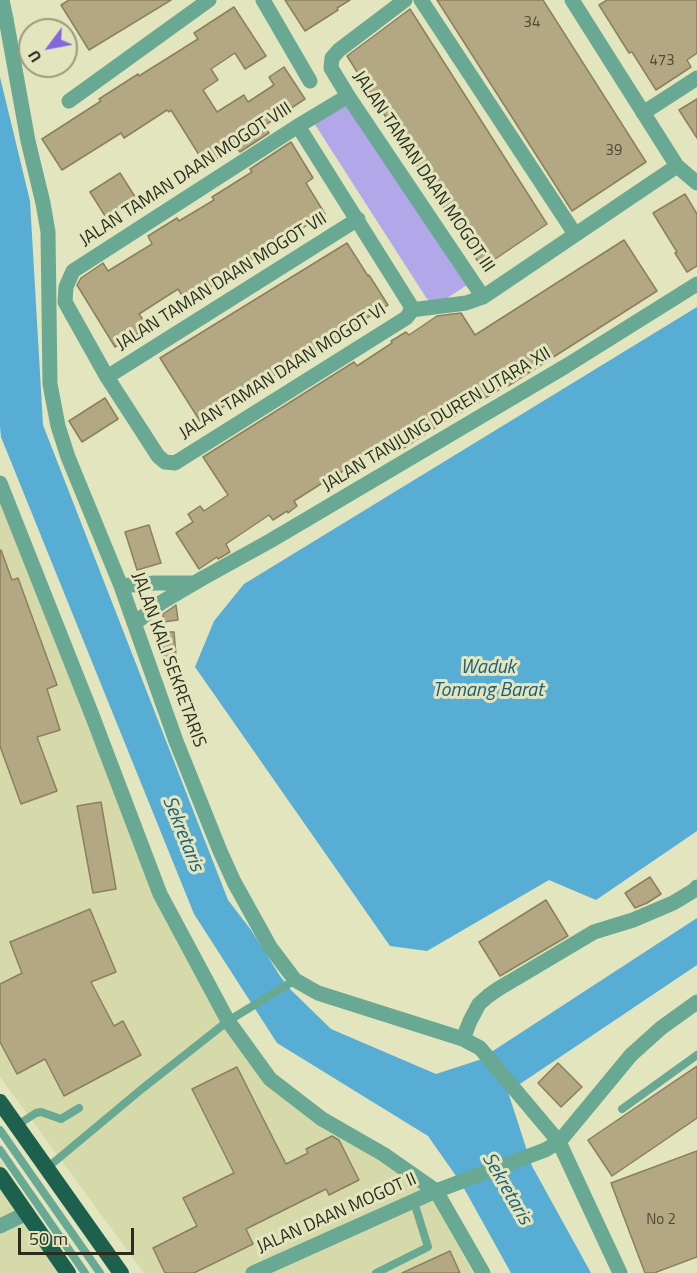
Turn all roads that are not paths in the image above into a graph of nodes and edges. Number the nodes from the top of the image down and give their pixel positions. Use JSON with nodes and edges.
{"nodes":[{"id":1,"x":2,"y":0,"type":"edge"},
{"id":2,"x":209,"y":0,"type":"edge"},
{"id":3,"x":264,"y":0,"type":"edge"},
{"id":4,"x":405,"y":0,"type":"edge"},
{"id":5,"x":421,"y":0,"type":"edge"},
{"id":6,"x":572,"y":0,"type":"edge"},
{"id":7,"x":3,"y":20,"type":"edge"},
{"id":8,"x":697,"y":78,"type":"edge"},
{"id":9,"x":310,"y":81,"type":"dead end"},
{"id":10,"x":348,"y":96,"type":"junction"},
{"id":11,"x":69,"y":101,"type":"dead end"},
{"id":12,"x":643,"y":113,"type":"junction"},
{"id":13,"x":298,"y":126,"type":"junction"},
{"id":14,"x":677,"y":166,"type":"junction"},
{"id":15,"x":697,"y":183,"type":"edge"},
{"id":16,"x":358,"y":219,"type":"junction"},
{"id":17,"x":575,"y":234,"type":"junction"},
{"id":18,"x":697,"y":284,"type":"edge"},
{"id":19,"x":483,"y":297,"type":"junction"},
{"id":20,"x":410,"y":311,"type":"junction"},
{"id":21,"x":107,"y":377,"type":"junction"},
{"id":22,"x":0,"y":483,"type":"edge"},
{"id":23,"x":194,"y":583,"type":"junction"},
{"id":24,"x":121,"y":586,"type":"junction"},
{"id":25,"x":135,"y":623,"type":"junction"},
{"id":26,"x":697,"y":887,"type":"edge"},
{"id":27,"x":293,"y":980,"type":"junction"},
{"id":28,"x":697,"y":1002,"type":"edge"},
{"id":29,"x":228,"y":1021,"type":"junction"},
{"id":30,"x":463,"y":1039,"type":"junction"},
{"id":31,"x":697,"y":1055,"type":"edge"},
{"id":32,"x":0,"y":1102,"type":"edge"},
{"id":33,"x":79,"y":1108,"type":"dead end"},
{"id":34,"x":622,"y":1109,"type":"dead end"},
{"id":35,"x":8,"y":1128,"type":"edge"},
{"id":36,"x":559,"y":1143,"type":"junction"},
{"id":37,"x":0,"y":1150,"type":"edge"},
{"id":38,"x":46,"y":1168,"type":"junction"},
{"id":39,"x":0,"y":1175,"type":"edge"},
{"id":40,"x":443,"y":1189,"type":"junction"},
{"id":41,"x":414,"y":1202,"type":"junction"},
{"id":42,"x":27,"y":1214,"type":"junction"},
{"id":43,"x":0,"y":1226,"type":"edge"},
{"id":44,"x":68,"y":1273,"type":"edge"},
{"id":45,"x":85,"y":1273,"type":"edge"},
{"id":46,"x":100,"y":1273,"type":"edge"},
{"id":47,"x":121,"y":1273,"type":"edge"},
{"id":48,"x":253,"y":1273,"type":"edge"},
{"id":49,"x":376,"y":1273,"type":"edge"},
{"id":50,"x":483,"y":1273,"type":"edge"},
{"id":51,"x":620,"y":1273,"type":"edge"}],
"edges":[{"from":1,"to":7,"type":"street","name":"JALAN KALI SEKRETARIS"},
{"from":2,"to":11,"type":"street"},
{"from":3,"to":9,"type":"street"},
{"from":4,"to":10,"type":"street","name":"JALAN TAMAN DAAN MOGOT III"},
{"from":5,"to":17,"type":"street"},
{"from":6,"to":12,"type":"street"},
{"from":7,"to":24,"type":"street","name":"JALAN KALI SEKRETARIS"},
{"from":8,"to":12,"type":"street"},
{"from":10,"to":13,"type":"street","name":"JALAN TAMAN DAAN MOGOT VIII"},
{"from":10,"to":19,"type":"street","name":"JALAN TAMAN DAAN MOGOT III"},
{"from":12,"to":14,"type":"street"},
{"from":13,"to":16,"type":"street"},
{"from":13,"to":21,"type":"street","name":"JALAN TAMAN DAAN MOGOT VIII"},
{"from":14,"to":15,"type":"street"},
{"from":14,"to":17,"type":"street"},
{"from":16,"to":20,"type":"street"},
{"from":16,"to":21,"type":"street","name":"JALAN TAMAN DAAN MOGOT VII"},
{"from":17,"to":19,"type":"street"},
{"from":18,"to":23,"type":"street","name":"JALAN TANJUNG DUREN UTARA XII"},
{"from":19,"to":20,"type":"street"},
{"from":20,"to":21,"type":"street","name":"JALAN TAMAN DAAN MOGOT VI"},
{"from":22,"to":29,"type":"street"},
{"from":23,"to":24,"type":"street","name":"JALAN TANJUNG DUREN UTARA XII"},
{"from":23,"to":25,"type":"street","name":"JALAN TANJUNG DUREN UTARA XII"},
{"from":24,"to":25,"type":"street","name":"JALAN KALI SEKRETARIS"},
{"from":25,"to":27,"type":"street","name":"JALAN KALI SEKRETARIS"},
{"from":26,"to":30,"type":"street"},
{"from":27,"to":29,"type":"lane"},
{"from":27,"to":30,"type":"street","name":"JALAN KALI SEKRETARIS"},
{"from":28,"to":36,"type":"street"},
{"from":29,"to":38,"type":"lane"},
{"from":29,"to":40,"type":"street"},
{"from":30,"to":36,"type":"street","name":"JALAN KALI SEKRETARIS"},
{"from":31,"to":34,"type":"lane"},
{"from":32,"to":35,"type":"highway"},
{"from":33,"to":35,"type":"lane"},
{"from":35,"to":38,"type":"highway"},
{"from":35,"to":46,"type":"lane"},
{"from":36,"to":40,"type":"street","name":"JALAN DAAN MOGOT II"},
{"from":36,"to":51,"type":"street","name":"JALAN KALI SEKRETARIS"},
{"from":37,"to":45,"type":"lane"},
{"from":38,"to":47,"type":"highway"},
{"from":39,"to":42,"type":"highway"},
{"from":40,"to":41,"type":"street","name":"JALAN DAAN MOGOT II"},
{"from":40,"to":50,"type":"street","name":"JALAN DAAN MOGOT II"},
{"from":41,"to":48,"type":"street","name":"JALAN DAAN MOGOT II"},
{"from":41,"to":49,"type":"lane"},
{"from":42,"to":43,"type":"street"},
{"from":42,"to":44,"type":"highway"}]}
